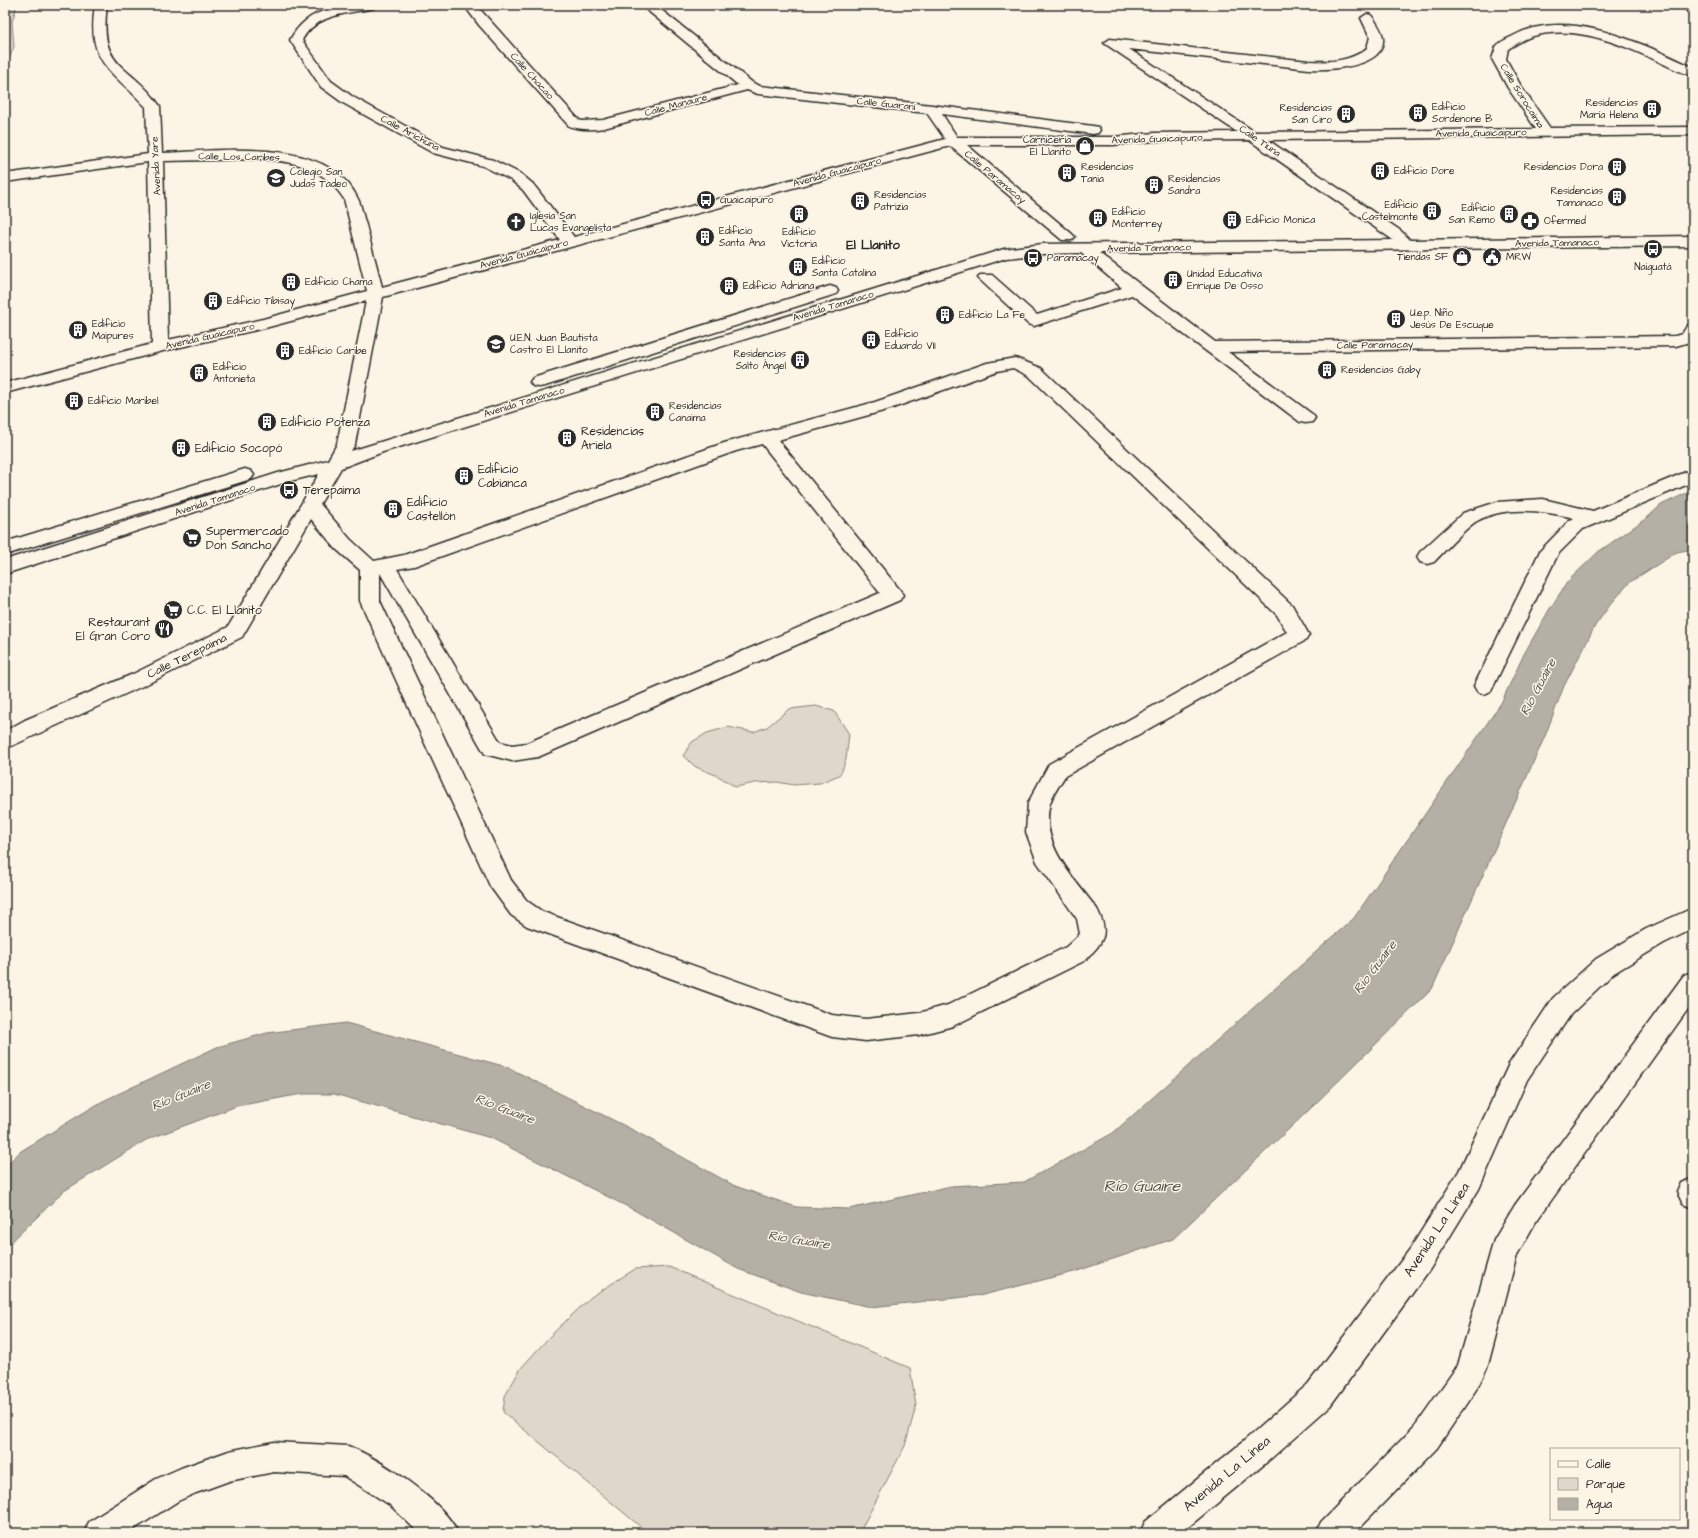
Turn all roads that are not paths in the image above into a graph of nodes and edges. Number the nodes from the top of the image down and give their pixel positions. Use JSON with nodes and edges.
{"nodes":[{"id":1,"x":101,"y":5,"type":"edge"},
{"id":2,"x":370,"y":5,"type":"edge"},
{"id":3,"x":470,"y":5,"type":"edge"},
{"id":4,"x":647,"y":5,"type":"edge"},
{"id":5,"x":1367,"y":18,"type":"dead end"},
{"id":6,"x":1190,"y":52,"type":"junction"},
{"id":7,"x":1693,"y":72,"type":"edge"},
{"id":8,"x":1166,"y":80,"type":"junction"},
{"id":9,"x":748,"y":86,"type":"junction"},
{"id":10,"x":932,"y":108,"type":"junction"},
{"id":11,"x":604,"y":124,"type":"joint"},
{"id":12,"x":1693,"y":131,"type":"edge"},
{"id":13,"x":1545,"y":132,"type":"junction"},
{"id":14,"x":1154,"y":137,"type":"junction"},
{"id":15,"x":1254,"y":137,"type":"junction"},
{"id":16,"x":953,"y":141,"type":"junction"},
{"id":17,"x":154,"y":157,"type":"junction"},
{"id":18,"x":5,"y":178,"type":"edge"},
{"id":19,"x":1693,"y":230,"type":"edge"},
{"id":20,"x":1067,"y":237,"type":"junction"},
{"id":21,"x":1401,"y":239,"type":"junction"},
{"id":22,"x":1693,"y":241,"type":"edge"},
{"id":23,"x":569,"y":242,"type":"junction"},
{"id":24,"x":975,"y":247,"type":"dead end"},
{"id":25,"x":1084,"y":249,"type":"junction"},
{"id":26,"x":986,"y":278,"type":"dead end"},
{"id":27,"x":846,"y":286,"type":"dead end"},
{"id":28,"x":1134,"y":290,"type":"junction"},
{"id":29,"x":376,"y":293,"type":"junction"},
{"id":30,"x":1693,"y":329,"type":"edge"},
{"id":31,"x":160,"y":347,"type":"junction"},
{"id":32,"x":1211,"y":347,"type":"junction"},
{"id":33,"x":5,"y":388,"type":"edge"},
{"id":34,"x":1306,"y":418,"type":"dead end"},
{"id":35,"x":767,"y":438,"type":"junction"},
{"id":36,"x":346,"y":444,"type":"junction"},
{"id":37,"x":334,"y":464,"type":"junction"},
{"id":38,"x":1693,"y":475,"type":"edge"},
{"id":39,"x":310,"y":505,"type":"junction"},
{"id":40,"x":1594,"y":517,"type":"junction"},
{"id":41,"x":5,"y":549,"type":"edge"},
{"id":42,"x":1427,"y":557,"type":"dead end"},
{"id":43,"x":5,"y":567,"type":"edge"},
{"id":44,"x":377,"y":567,"type":"junction"},
{"id":45,"x":1484,"y":686,"type":"dead end"},
{"id":46,"x":5,"y":741,"type":"edge"},
{"id":47,"x":1693,"y":918,"type":"edge"},
{"id":48,"x":1693,"y":982,"type":"edge"},
{"id":49,"x":100,"y":1533,"type":"edge"},
{"id":50,"x":442,"y":1533,"type":"edge"},
{"id":51,"x":1156,"y":1533,"type":"edge"},
{"id":52,"x":1332,"y":1533,"type":"edge"}],
"edges":[{"from":1,"to":17,"type":"street","name":"Avenida Yare"},
{"from":2,"to":23,"type":"street","name":"Calle Arichuna"},
{"from":3,"to":11,"type":"street","name":"Calle Chacao"},
{"from":4,"to":9,"type":"street","name":"Calle Guaraní"},
{"from":5,"to":6,"type":"street"},
{"from":6,"to":8,"type":"street"},
{"from":6,"to":8,"type":"street","name":"Calle Tiuna"},
{"from":7,"to":13,"type":"street","name":"Calle Sorocaima"},
{"from":8,"to":15,"type":"street","name":"Calle Tiuna"},
{"from":9,"to":10,"type":"street","name":"Calle Guaraní"},
{"from":9,"to":11,"type":"street","name":"Calle Manaure"},
{"from":10,"to":14,"type":"street","name":"Calle Guaraní"},
{"from":10,"to":16,"type":"street","name":"Calle Paramacay"},
{"from":12,"to":13,"type":"street","name":"Avenida Guaicaipuro"},
{"from":13,"to":15,"type":"street","name":"Avenida Guaicaipuro"},
{"from":14,"to":15,"type":"street","name":"Avenida Guaicaipuro"},
{"from":14,"to":16,"type":"street","name":"Avenida Guaicaipuro"},
{"from":15,"to":21,"type":"street","name":"Calle Tiuna"},
{"from":16,"to":20,"type":"street","name":"Calle Paramacay"},
{"from":16,"to":23,"type":"street","name":"Avenida Guaicaipuro"},
{"from":17,"to":18,"type":"street","name":"Calle Los Caribes"},
{"from":17,"to":29,"type":"street","name":"Calle Los Caribes"},
{"from":17,"to":31,"type":"street","name":"Avenida Yare"},
{"from":19,"to":21,"type":"street","name":"Avenida Tamanaco"},
{"from":20,"to":21,"type":"street","name":"Avenida Tamanaco"},
{"from":20,"to":24,"type":"street","name":"Avenida Tamanaco"},
{"from":21,"to":22,"type":"street","name":"Avenida Tamanaco"},
{"from":21,"to":25,"type":"street","name":"Avenida Tamanaco"},
{"from":23,"to":29,"type":"street","name":"Avenida Guaicaipuro"},
{"from":25,"to":28,"type":"street"},
{"from":25,"to":37,"type":"street","name":"Avenida Tamanaco"},
{"from":26,"to":28,"type":"street"},
{"from":27,"to":36,"type":"street","name":"Avenida Tamanaco"},
{"from":28,"to":32,"type":"street"},
{"from":29,"to":31,"type":"street","name":"Avenida Guaicaipuro"},
{"from":29,"to":36,"type":"street","name":"Calle Los Caribes"},
{"from":30,"to":32,"type":"street","name":"Calle Paramacay"},
{"from":31,"to":33,"type":"street","name":"Avenida Guaicaipuro"},
{"from":32,"to":34,"type":"street"},
{"from":35,"to":44,"type":"street"},
{"from":35,"to":44,"type":"street"},
{"from":35,"to":44,"type":"street"},
{"from":36,"to":37,"type":"street","name":"Calle Los Caribes"},
{"from":36,"to":41,"type":"street","name":"Avenida Tamanaco"},
{"from":37,"to":39,"type":"street","name":"Calle Terepaima"},
{"from":37,"to":43,"type":"street","name":"Avenida Tamanaco"},
{"from":38,"to":40,"type":"street"},
{"from":39,"to":44,"type":"street"},
{"from":39,"to":46,"type":"street","name":"Calle Terepaima"},
{"from":40,"to":42,"type":"street"},
{"from":40,"to":45,"type":"street"},
{"from":47,"to":51,"type":"street","name":"Avenida La Línea"},
{"from":48,"to":52,"type":"street"},
{"from":49,"to":50,"type":"street"}]}
